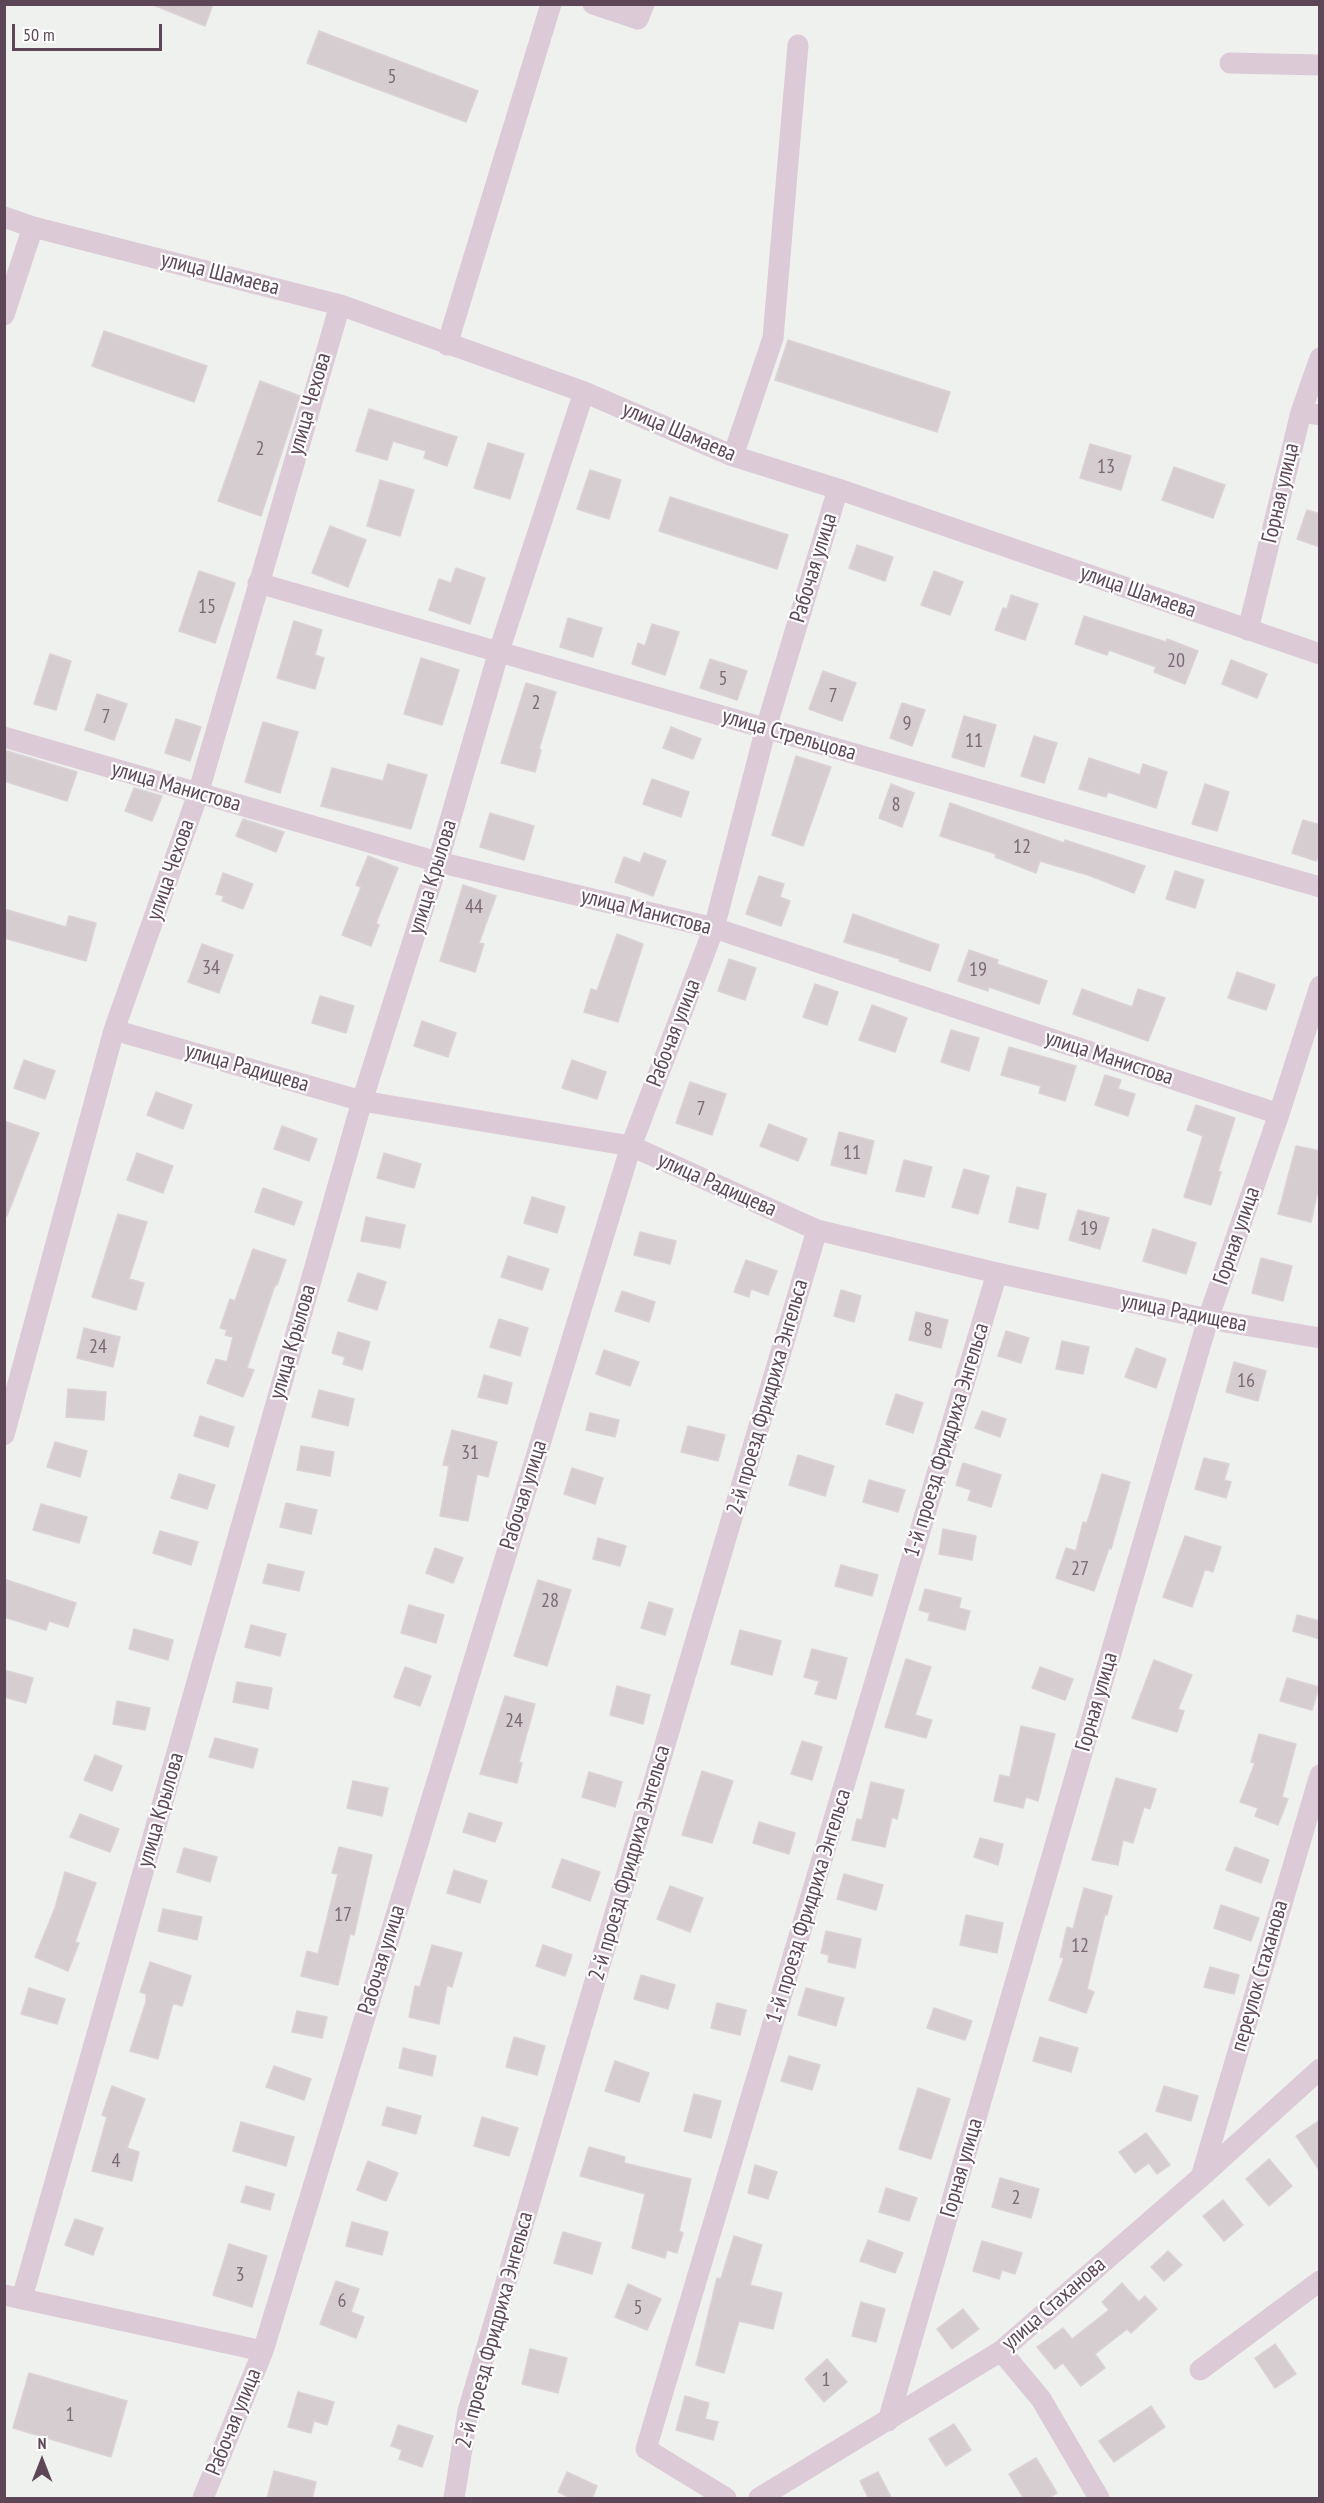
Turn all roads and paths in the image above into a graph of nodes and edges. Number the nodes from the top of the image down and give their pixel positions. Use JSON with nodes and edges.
{"nodes":[{"id":1,"x":551,"y":4,"type":"edge"},
{"id":2,"x":593,"y":4,"type":"edge"},
{"id":3,"x":644,"y":4,"type":"edge"},
{"id":4,"x":798,"y":45,"type":"dead end"},
{"id":5,"x":1230,"y":63,"type":"dead end"},
{"id":6,"x":1320,"y":65,"type":"edge"},
{"id":7,"x":4,"y":217,"type":"edge"},
{"id":8,"x":33,"y":227,"type":"junction"},
{"id":9,"x":340,"y":305,"type":"junction"},
{"id":10,"x":4,"y":315,"type":"edge"},
{"id":11,"x":447,"y":345,"type":"junction"},
{"id":12,"x":1320,"y":358,"type":"edge"},
{"id":13,"x":584,"y":392,"type":"junction"},
{"id":14,"x":1310,"y":413,"type":"edge"},
{"id":15,"x":733,"y":456,"type":"junction"},
{"id":16,"x":838,"y":489,"type":"junction"},
{"id":17,"x":258,"y":583,"type":"junction"},
{"id":18,"x":1248,"y":630,"type":"junction"},
{"id":19,"x":499,"y":651,"type":"junction"},
{"id":20,"x":1320,"y":654,"type":"edge"},
{"id":21,"x":766,"y":728,"type":"junction"},
{"id":22,"x":4,"y":737,"type":"edge"},
{"id":23,"x":198,"y":794,"type":"junction"},
{"id":24,"x":438,"y":862,"type":"junction"},
{"id":25,"x":1320,"y":887,"type":"edge"},
{"id":26,"x":714,"y":928,"type":"junction"},
{"id":27,"x":1320,"y":986,"type":"edge"},
{"id":28,"x":114,"y":1030,"type":"junction"},
{"id":29,"x":362,"y":1101,"type":"junction"},
{"id":30,"x":1279,"y":1114,"type":"junction"},
{"id":31,"x":631,"y":1146,"type":"junction"},
{"id":32,"x":817,"y":1230,"type":"junction"},
{"id":33,"x":997,"y":1273,"type":"junction"},
{"id":34,"x":1208,"y":1319,"type":"junction"},
{"id":35,"x":1320,"y":1338,"type":"edge"},
{"id":36,"x":4,"y":1435,"type":"edge"},
{"id":37,"x":1320,"y":1775,"type":"edge"},
{"id":38,"x":1320,"y":2069,"type":"edge"},
{"id":39,"x":1201,"y":2177,"type":"junction"},
{"id":40,"x":1320,"y":2281,"type":"edge"},
{"id":41,"x":13,"y":2296,"type":"edge"},
{"id":42,"x":263,"y":2351,"type":"junction"},
{"id":43,"x":1001,"y":2351,"type":"junction"},
{"id":44,"x":1200,"y":2370,"type":"dead end"},
{"id":45,"x":888,"y":2421,"type":"junction"},
{"id":46,"x":203,"y":2499,"type":"edge"},
{"id":47,"x":454,"y":2499,"type":"edge"},
{"id":48,"x":726,"y":2499,"type":"edge"},
{"id":49,"x":759,"y":2499,"type":"edge"},
{"id":50,"x":1098,"y":2499,"type":"edge"}],
"edges":[{"from":1,"to":11,"type":"street"},
{"from":2,"to":3,"type":"street"},
{"from":4,"to":15,"type":"street"},
{"from":5,"to":6,"type":"street"},
{"from":7,"to":8,"type":"street","name":"улица Шамаева"},
{"from":8,"to":9,"type":"street","name":"улица Шамаева"},
{"from":8,"to":10,"type":"street"},
{"from":9,"to":11,"type":"street","name":"улица Шамаева"},
{"from":9,"to":17,"type":"street","name":"улица Чехова"},
{"from":11,"to":13,"type":"street","name":"улица Шамаева"},
{"from":12,"to":14,"type":"street","name":"Горная улица"},
{"from":13,"to":15,"type":"street","name":"улица Шамаева"},
{"from":13,"to":19,"type":"street","name":"улица Крылова"},
{"from":14,"to":18,"type":"street","name":"Горная улица"},
{"from":15,"to":16,"type":"street","name":"улица Шамаева"},
{"from":16,"to":18,"type":"street","name":"улица Шамаева"},
{"from":16,"to":21,"type":"street","name":"Рабочая улица"},
{"from":17,"to":19,"type":"street","name":"улица Стрельцова"},
{"from":17,"to":23,"type":"street","name":"улица Чехова"},
{"from":18,"to":20,"type":"street","name":"улица Шамаева"},
{"from":19,"to":21,"type":"street","name":"улица Стрельцова"},
{"from":19,"to":24,"type":"street","name":"улица Крылова"},
{"from":21,"to":25,"type":"street","name":"улица Стрельцова"},
{"from":21,"to":26,"type":"street","name":"Рабочая улица"},
{"from":22,"to":23,"type":"street","name":"улица Манистова"},
{"from":23,"to":24,"type":"street","name":"улица Манистова"},
{"from":23,"to":28,"type":"street","name":"улица Чехова"},
{"from":24,"to":26,"type":"street","name":"улица Манистова"},
{"from":24,"to":29,"type":"street","name":"улица Крылова"},
{"from":26,"to":30,"type":"street","name":"улица Манистова"},
{"from":26,"to":31,"type":"street","name":"Рабочая улица"},
{"from":27,"to":30,"type":"street","name":"Горная улица"},
{"from":28,"to":29,"type":"street","name":"улица Радищева"},
{"from":28,"to":36,"type":"street","name":"улица Чехова"},
{"from":29,"to":31,"type":"street","name":"улица Радищева"},
{"from":29,"to":41,"type":"street","name":"улица Крылова"},
{"from":30,"to":34,"type":"street","name":"Горная улица"},
{"from":31,"to":32,"type":"street","name":"улица Радищева"},
{"from":31,"to":42,"type":"street","name":"Рабочая улица"},
{"from":32,"to":33,"type":"street","name":"улица Радищева"},
{"from":32,"to":47,"type":"street","name":"2-й проезд Фридриха Энгельса"},
{"from":33,"to":34,"type":"street","name":"улица Радищева"},
{"from":33,"to":48,"type":"street","name":"1-й проезд Фридриха Энгельса"},
{"from":34,"to":35,"type":"street","name":"улица Радищева"},
{"from":34,"to":45,"type":"street","name":"Горная улица"},
{"from":37,"to":39,"type":"street","name":"переулок Стаханова"},
{"from":38,"to":39,"type":"street","name":"улица Стаханова"},
{"from":39,"to":43,"type":"street","name":"улица Стаханова"},
{"from":40,"to":44,"type":"street"},
{"from":41,"to":42,"type":"street"},
{"from":42,"to":46,"type":"street","name":"Рабочая улица"},
{"from":43,"to":45,"type":"street","name":"улица Стаханова"},
{"from":43,"to":50,"type":"street"},
{"from":45,"to":49,"type":"street","name":"улица Стаханова"}]}
